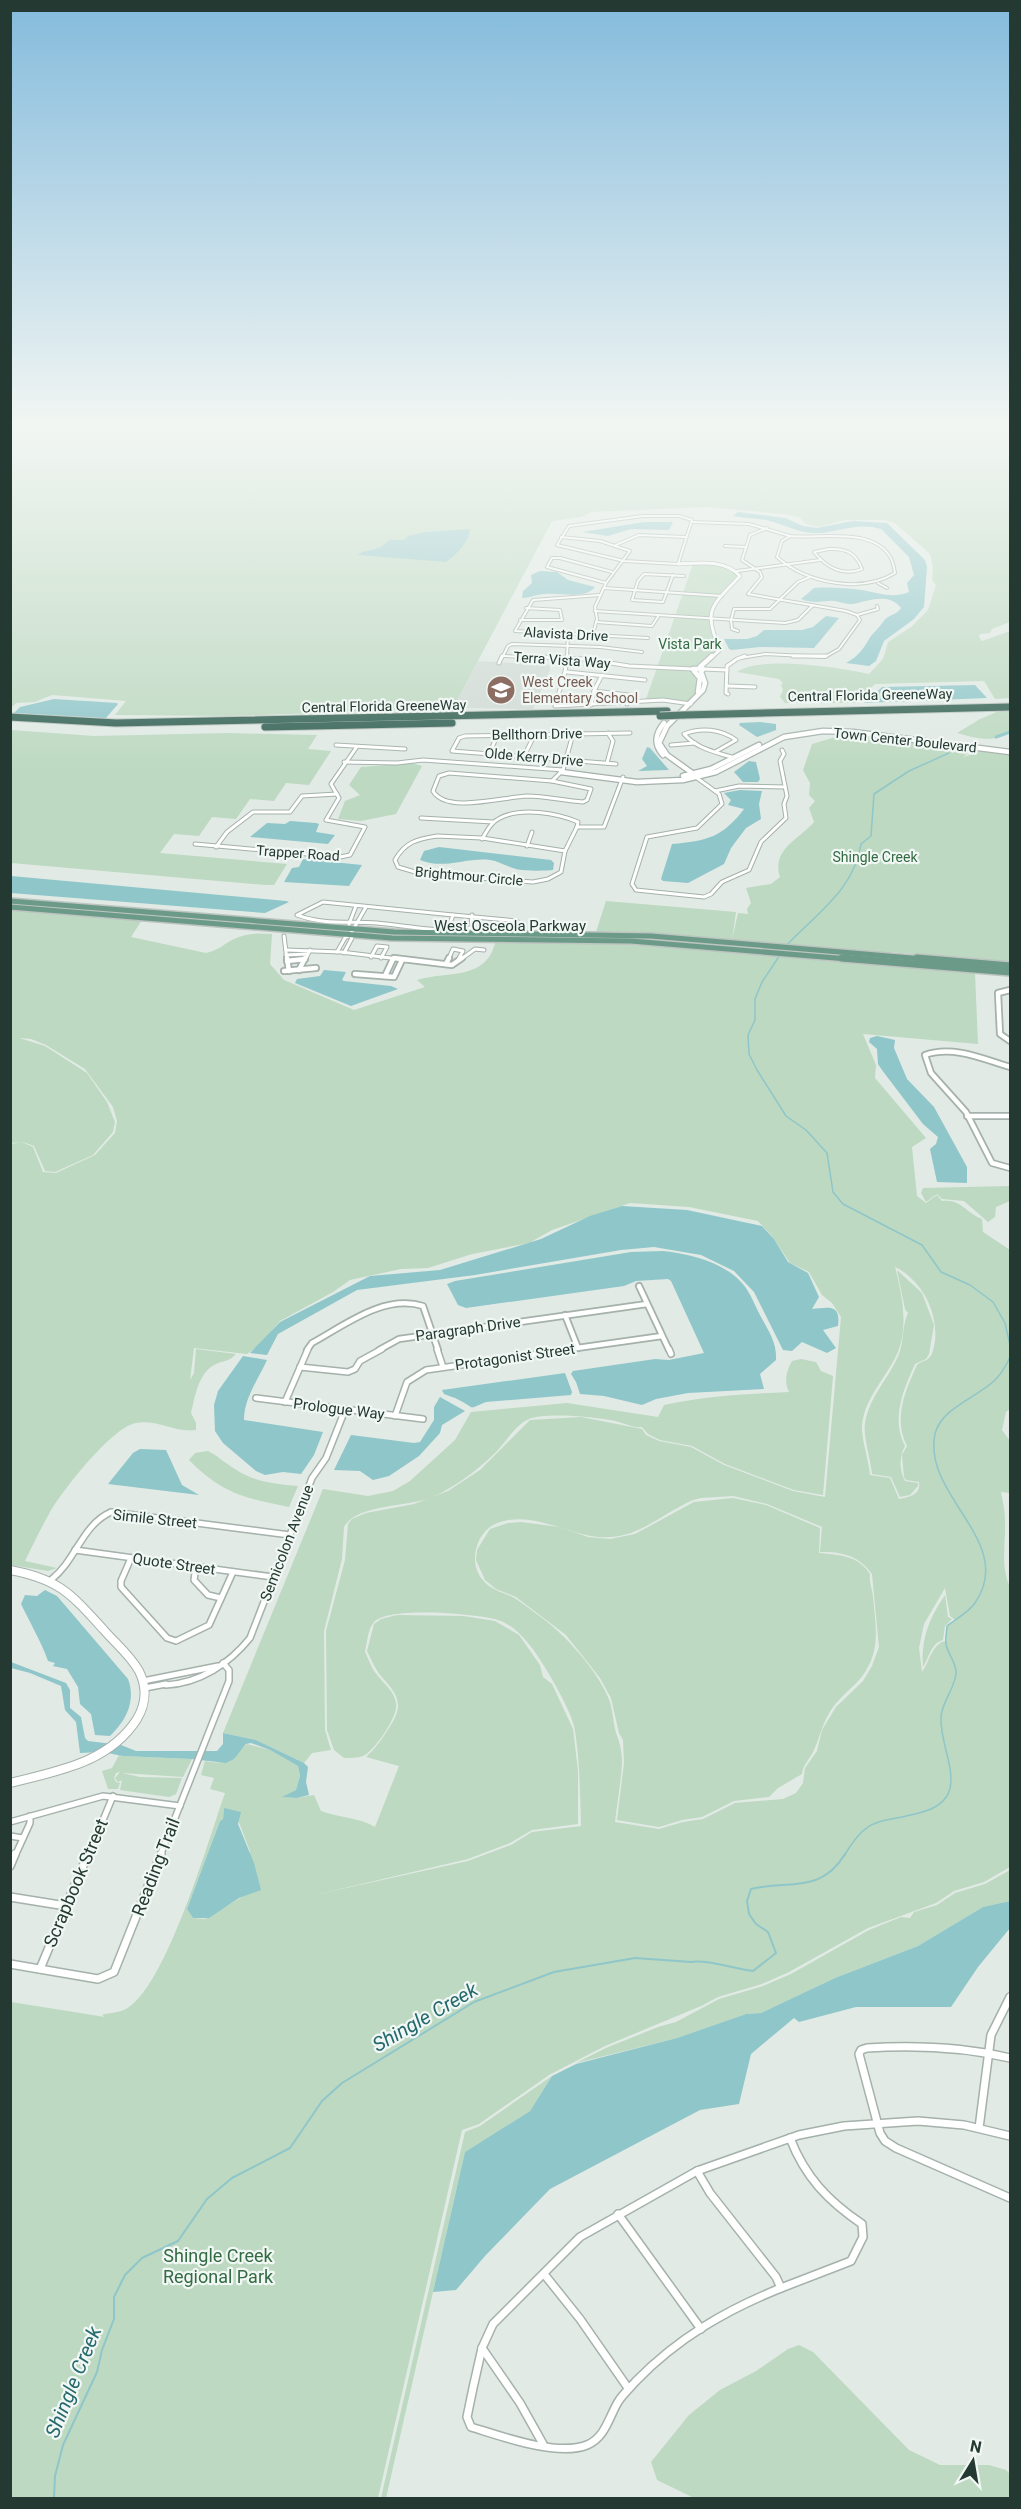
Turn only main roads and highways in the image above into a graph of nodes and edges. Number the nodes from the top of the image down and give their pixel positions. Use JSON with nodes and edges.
{"nodes":[{"id":1,"x":1011,"y":705,"type":"edge"},
{"id":2,"x":685,"y":713,"type":"junction"},
{"id":3,"x":10,"y":717,"type":"edge"},
{"id":4,"x":10,"y":722,"type":"edge"},
{"id":5,"x":10,"y":901,"type":"edge"},
{"id":6,"x":10,"y":907,"type":"edge"},
{"id":7,"x":146,"y":915,"type":"junction"},
{"id":8,"x":890,"y":959,"type":"junction"},
{"id":9,"x":1011,"y":966,"type":"edge"},
{"id":10,"x":1011,"y":972,"type":"edge"}],
"edges":[{"from":1,"to":2,"type":"highway","name":"Central Florida GreeneWay"},
{"from":1,"to":2,"type":"highway","name":"Central Florida GreeneWay"},
{"from":2,"to":3,"type":"highway","name":"Central Florida GreeneWay","bridge":true},
{"from":2,"to":4,"type":"highway","name":"Central Florida GreeneWay","bridge":true},
{"from":5,"to":7,"type":"main road","name":"West Osceola Parkway"},
{"from":6,"to":7,"type":"main road","name":"West Osceola Parkway"},
{"from":7,"to":8,"type":"main road","name":"West Osceola Parkway"},
{"from":8,"to":9,"type":"main road","name":"West Osceola Parkway"},
{"from":8,"to":10,"type":"main road","name":"West Osceola Parkway"}]}
